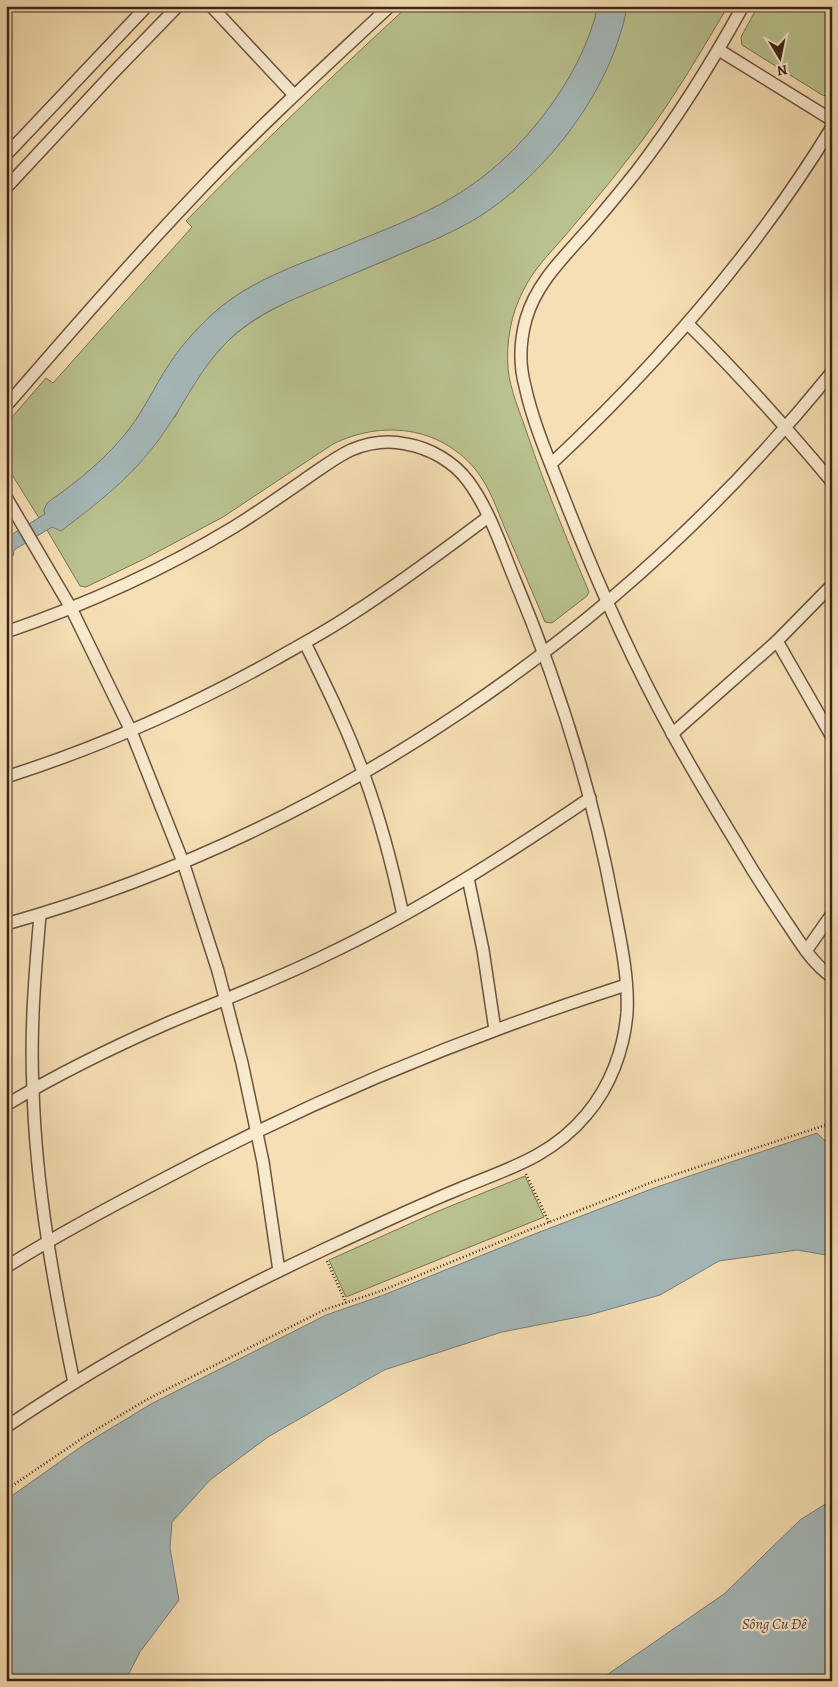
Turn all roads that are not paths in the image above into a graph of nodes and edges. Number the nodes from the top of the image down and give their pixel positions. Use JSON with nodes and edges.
{"nodes":[{"id":1,"x":147,"y":6,"type":"edge"},
{"id":2,"x":178,"y":6,"type":"edge"},
{"id":3,"x":211,"y":6,"type":"edge"},
{"id":4,"x":390,"y":6,"type":"edge"},
{"id":5,"x":743,"y":6,"type":"edge"},
{"id":6,"x":719,"y":50,"type":"junction"},
{"id":7,"x":294,"y":95,"type":"junction"},
{"id":8,"x":832,"y":120,"type":"edge"},
{"id":9,"x":832,"y":127,"type":"edge"},
{"id":10,"x":6,"y":155,"type":"edge"},
{"id":11,"x":6,"y":188,"type":"edge"},
{"id":12,"x":688,"y":324,"type":"junction"},
{"id":13,"x":832,"y":372,"type":"edge"},
{"id":14,"x":6,"y":406,"type":"edge"},
{"id":15,"x":785,"y":427,"type":"junction"},
{"id":16,"x":551,"y":464,"type":"junction"},
{"id":17,"x":832,"y":482,"type":"edge"},
{"id":18,"x":6,"y":497,"type":"edge"},
{"id":19,"x":488,"y":517,"type":"junction"},
{"id":20,"x":832,"y":585,"type":"edge"},
{"id":21,"x":607,"y":602,"type":"junction"},
{"id":22,"x":71,"y":608,"type":"junction"},
{"id":23,"x":6,"y":632,"type":"edge"},
{"id":24,"x":777,"y":641,"type":"junction"},
{"id":25,"x":305,"y":643,"type":"junction"},
{"id":26,"x":544,"y":652,"type":"junction"},
{"id":27,"x":131,"y":731,"type":"junction"},
{"id":28,"x":672,"y":734,"type":"junction"},
{"id":29,"x":832,"y":737,"type":"edge"},
{"id":30,"x":364,"y":773,"type":"junction"},
{"id":31,"x":6,"y":776,"type":"edge"},
{"id":32,"x":590,"y":798,"type":"junction"},
{"id":33,"x":182,"y":862,"type":"junction"},
{"id":34,"x":468,"y":878,"type":"junction"},
{"id":35,"x":832,"y":914,"type":"edge"},
{"id":36,"x":40,"y":915,"type":"junction"},
{"id":37,"x":403,"y":915,"type":"junction"},
{"id":38,"x":6,"y":924,"type":"edge"},
{"id":39,"x":806,"y":951,"type":"junction"},
{"id":40,"x":832,"y":977,"type":"edge"},
{"id":41,"x":626,"y":984,"type":"junction"},
{"id":42,"x":226,"y":999,"type":"junction"},
{"id":43,"x":494,"y":1030,"type":"junction"},
{"id":44,"x":32,"y":1089,"type":"junction"},
{"id":45,"x":6,"y":1105,"type":"edge"},
{"id":46,"x":257,"y":1130,"type":"junction"},
{"id":47,"x":47,"y":1242,"type":"junction"},
{"id":48,"x":6,"y":1267,"type":"edge"},
{"id":49,"x":278,"y":1271,"type":"junction"},
{"id":50,"x":74,"y":1383,"type":"junction"},
{"id":51,"x":6,"y":1427,"type":"edge"}],
"edges":[{"from":1,"to":10,"type":"street"},
{"from":2,"to":11,"type":"street"},
{"from":3,"to":7,"type":"street"},
{"from":4,"to":7,"type":"street"},
{"from":5,"to":6,"type":"street"},
{"from":6,"to":8,"type":"street"},
{"from":6,"to":16,"type":"street"},
{"from":7,"to":14,"type":"street"},
{"from":9,"to":12,"type":"street"},
{"from":12,"to":15,"type":"street"},
{"from":12,"to":16,"type":"street"},
{"from":13,"to":15,"type":"street"},
{"from":15,"to":17,"type":"street"},
{"from":15,"to":21,"type":"street"},
{"from":16,"to":21,"type":"street"},
{"from":18,"to":22,"type":"street"},
{"from":19,"to":22,"type":"street"},
{"from":19,"to":25,"type":"street"},
{"from":19,"to":26,"type":"street"},
{"from":20,"to":24,"type":"street"},
{"from":21,"to":26,"type":"street"},
{"from":21,"to":28,"type":"street"},
{"from":22,"to":23,"type":"street"},
{"from":22,"to":27,"type":"street"},
{"from":24,"to":28,"type":"street"},
{"from":24,"to":29,"type":"street"},
{"from":25,"to":27,"type":"street"},
{"from":25,"to":30,"type":"street"},
{"from":26,"to":30,"type":"street"},
{"from":26,"to":32,"type":"street"},
{"from":27,"to":31,"type":"street"},
{"from":27,"to":33,"type":"street"},
{"from":28,"to":39,"type":"street"},
{"from":30,"to":33,"type":"street"},
{"from":30,"to":37,"type":"street"},
{"from":32,"to":34,"type":"street"},
{"from":32,"to":41,"type":"street"},
{"from":33,"to":36,"type":"street"},
{"from":33,"to":42,"type":"street"},
{"from":34,"to":37,"type":"street"},
{"from":34,"to":43,"type":"street"},
{"from":35,"to":39,"type":"street"},
{"from":36,"to":38,"type":"street"},
{"from":36,"to":44,"type":"street"},
{"from":37,"to":42,"type":"street"},
{"from":39,"to":40,"type":"street"},
{"from":41,"to":43,"type":"street"},
{"from":41,"to":49,"type":"street"},
{"from":42,"to":44,"type":"street"},
{"from":42,"to":46,"type":"street"},
{"from":43,"to":46,"type":"street"},
{"from":44,"to":45,"type":"street"},
{"from":44,"to":47,"type":"street"},
{"from":46,"to":47,"type":"street"},
{"from":46,"to":49,"type":"street"},
{"from":47,"to":48,"type":"street"},
{"from":47,"to":50,"type":"street"},
{"from":49,"to":50,"type":"street"},
{"from":50,"to":51,"type":"street"}]}
